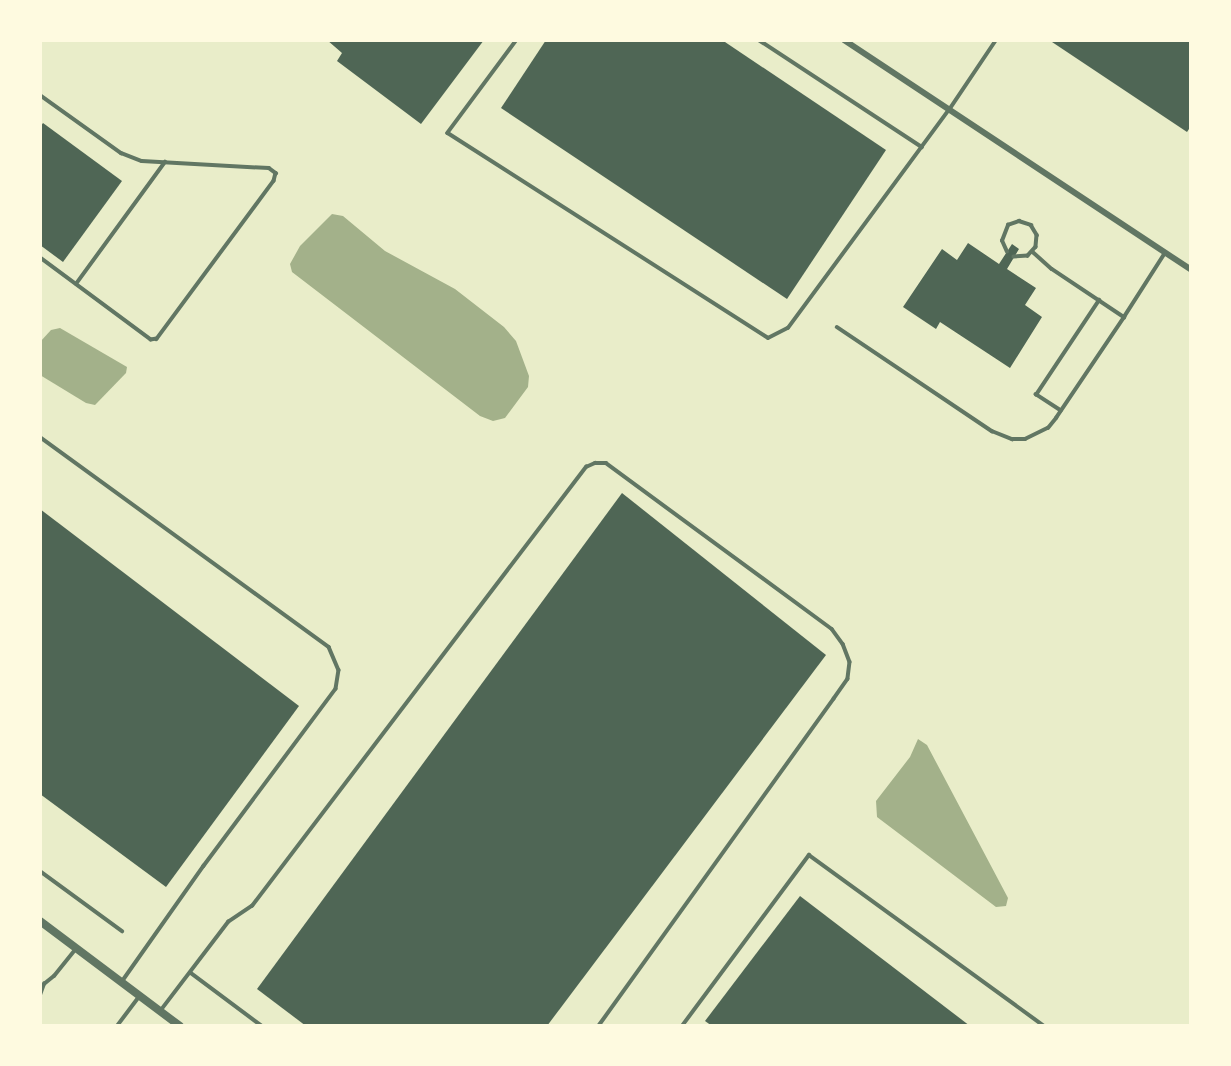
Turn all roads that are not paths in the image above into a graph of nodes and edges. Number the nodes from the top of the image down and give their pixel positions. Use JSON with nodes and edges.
{"nodes":[{"id":1,"x":517,"y":40,"type":"edge"},
{"id":2,"x":759,"y":40,"type":"edge"},
{"id":3,"x":844,"y":40,"type":"edge"},
{"id":4,"x":996,"y":40,"type":"edge"},
{"id":5,"x":40,"y":95,"type":"edge"},
{"id":6,"x":949,"y":110,"type":"junction"},
{"id":7,"x":922,"y":147,"type":"junction"},
{"id":8,"x":164,"y":162,"type":"junction"},
{"id":9,"x":1007,"y":252,"type":"dead end"},
{"id":10,"x":1033,"y":252,"type":"junction"},
{"id":11,"x":1166,"y":253,"type":"junction"},
{"id":12,"x":1014,"y":257,"type":"dead end"},
{"id":13,"x":40,"y":258,"type":"edge"},
{"id":14,"x":1190,"y":269,"type":"edge"},
{"id":15,"x":76,"y":284,"type":"junction"},
{"id":16,"x":1099,"y":300,"type":"junction"},
{"id":17,"x":1124,"y":317,"type":"junction"},
{"id":18,"x":837,"y":327,"type":"dead end"},
{"id":19,"x":1060,"y":411,"type":"junction"},
{"id":20,"x":40,"y":437,"type":"edge"},
{"id":21,"x":40,"y":871,"type":"edge"},
{"id":22,"x":40,"y":920,"type":"edge"},
{"id":23,"x":122,"y":932,"type":"dead end"},
{"id":24,"x":77,"y":948,"type":"junction"},
{"id":25,"x":191,"y":973,"type":"junction"},
{"id":26,"x":123,"y":981,"type":"junction"},
{"id":27,"x":42,"y":983,"type":"edge"},
{"id":28,"x":40,"y":995,"type":"edge"},
{"id":29,"x":141,"y":995,"type":"junction"},
{"id":30,"x":161,"y":1010,"type":"junction"},
{"id":31,"x":117,"y":1026,"type":"edge"},
{"id":32,"x":180,"y":1026,"type":"edge"},
{"id":33,"x":262,"y":1026,"type":"edge"},
{"id":34,"x":599,"y":1026,"type":"edge"},
{"id":35,"x":682,"y":1026,"type":"edge"},
{"id":36,"x":1044,"y":1026,"type":"edge"}],
"edges":[{"from":1,"to":7,"type":"lane"},
{"from":2,"to":7,"type":"lane"},
{"from":3,"to":6,"type":"street"},
{"from":4,"to":6,"type":"lane"},
{"from":5,"to":8,"type":"lane"},
{"from":6,"to":7,"type":"lane"},
{"from":6,"to":11,"type":"street"},
{"from":8,"to":15,"type":"lane"},
{"from":8,"to":15,"type":"lane"},
{"from":9,"to":10,"type":"lane"},
{"from":10,"to":12,"type":"lane"},
{"from":10,"to":16,"type":"lane"},
{"from":11,"to":14,"type":"street"},
{"from":11,"to":17,"type":"lane"},
{"from":13,"to":15,"type":"lane"},
{"from":16,"to":17,"type":"lane"},
{"from":16,"to":19,"type":"lane"},
{"from":17,"to":19,"type":"lane"},
{"from":18,"to":19,"type":"lane"},
{"from":20,"to":26,"type":"lane"},
{"from":21,"to":23,"type":"lane"},
{"from":22,"to":24,"type":"street"},
{"from":24,"to":26,"type":"street"},
{"from":24,"to":27,"type":"lane"},
{"from":25,"to":30,"type":"lane"},
{"from":25,"to":33,"type":"lane"},
{"from":25,"to":34,"type":"lane"},
{"from":26,"to":29,"type":"street"},
{"from":27,"to":28,"type":"lane"},
{"from":29,"to":30,"type":"street"},
{"from":29,"to":31,"type":"lane"},
{"from":30,"to":32,"type":"street"},
{"from":35,"to":36,"type":"lane"}]}
